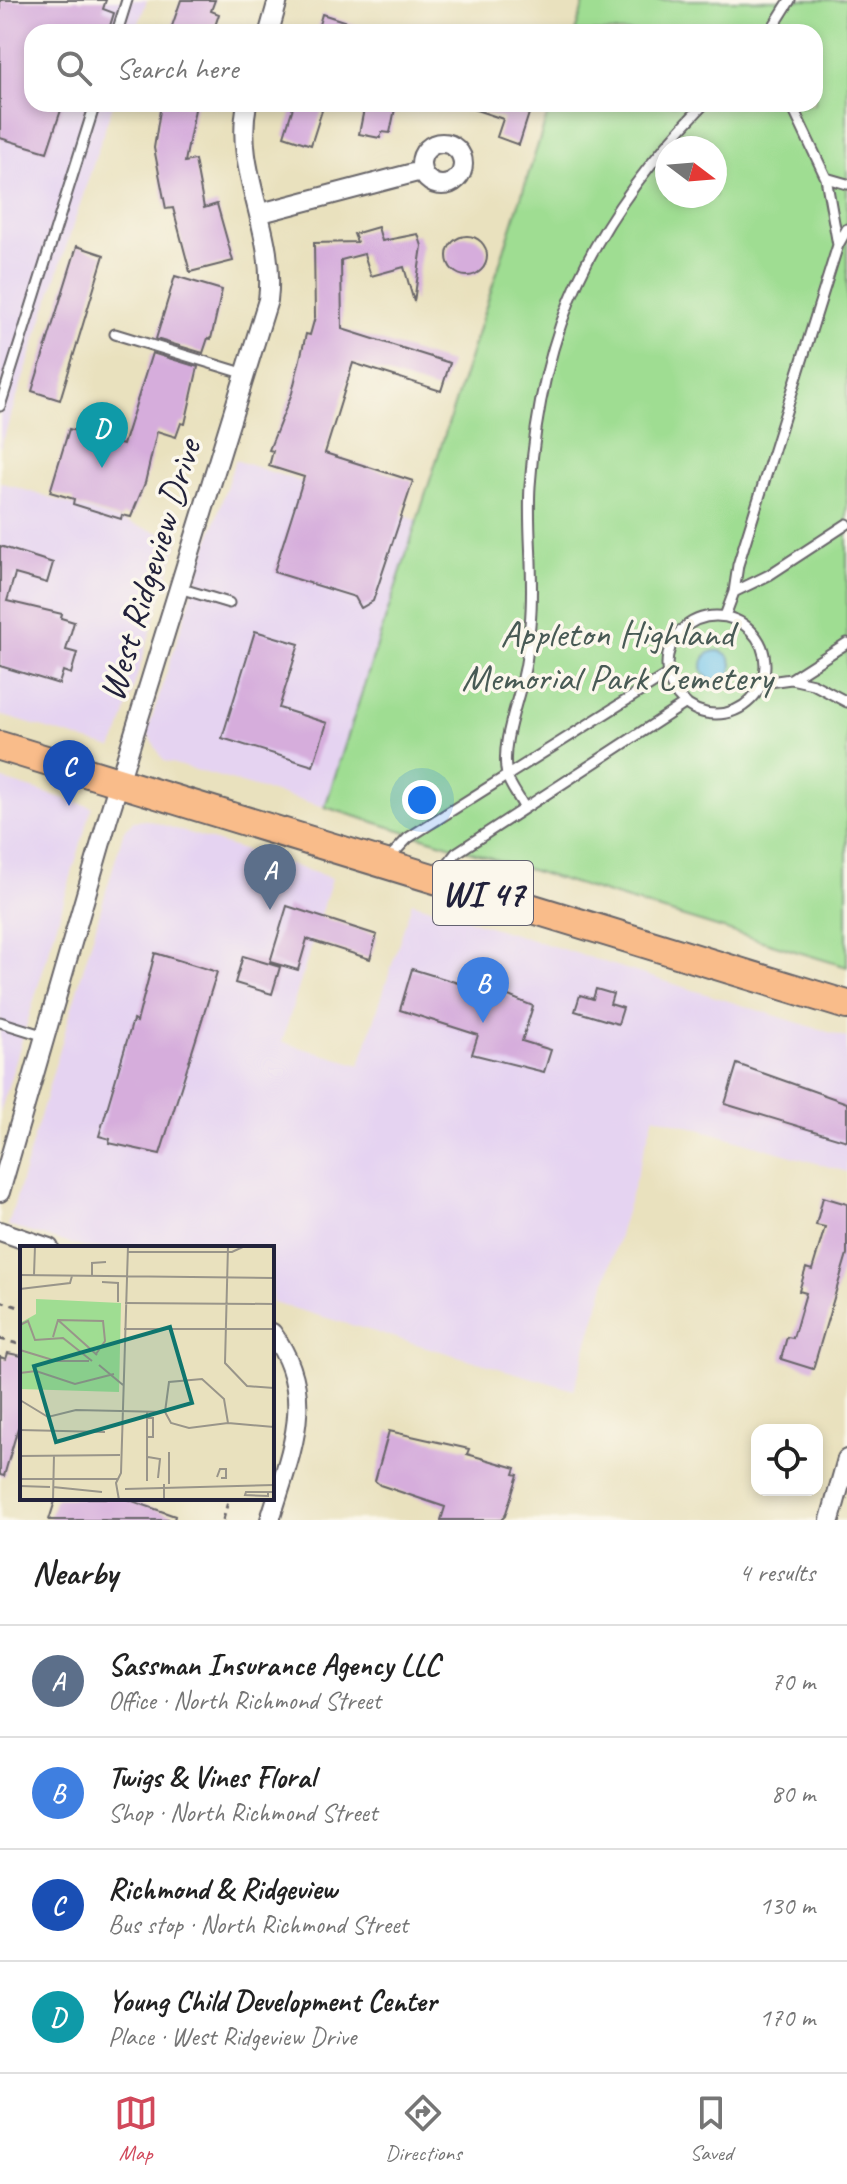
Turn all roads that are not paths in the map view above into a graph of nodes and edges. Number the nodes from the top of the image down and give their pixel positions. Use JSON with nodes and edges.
{"nodes":[{"id":1,"x":127,"y":0,"type":"edge"},
{"id":2,"x":278,"y":0,"type":"edge"},
{"id":3,"x":790,"y":0,"type":"edge"},
{"id":4,"x":120,"y":24,"type":"edge"},
{"id":5,"x":271,"y":24,"type":"edge"},
{"id":6,"x":775,"y":24,"type":"edge"},
{"id":7,"x":92,"y":112,"type":"edge"},
{"id":8,"x":246,"y":112,"type":"edge"},
{"id":9,"x":697,"y":112,"type":"edge"},
{"id":10,"x":795,"y":112,"type":"edge"},
{"id":11,"x":421,"y":171,"type":"dead end"},
{"id":12,"x":826,"y":178,"type":"junction"},
{"id":13,"x":847,"y":184,"type":"edge"},
{"id":14,"x":261,"y":213,"type":"junction"},
{"id":15,"x":847,"y":229,"type":"edge"},
{"id":16,"x":838,"y":245,"type":"junction"},
{"id":17,"x":115,"y":334,"type":"dead end"},
{"id":18,"x":246,"y":374,"type":"junction"},
{"id":19,"x":0,"y":406,"type":"edge"},
{"id":20,"x":847,"y":524,"type":"edge"},
{"id":21,"x":177,"y":588,"type":"junction"},
{"id":22,"x":734,"y":592,"type":"junction"},
{"id":23,"x":229,"y":603,"type":"dead end"},
{"id":24,"x":725,"y":616,"type":"junction"},
{"id":25,"x":847,"y":643,"type":"edge"},
{"id":26,"x":668,"y":674,"type":"junction"},
{"id":27,"x":791,"y":679,"type":"junction"},
{"id":28,"x":762,"y":683,"type":"junction"},
{"id":29,"x":847,"y":702,"type":"edge"},
{"id":30,"x":686,"y":703,"type":"junction"},
{"id":31,"x":0,"y":746,"type":"edge"},
{"id":32,"x":507,"y":775,"type":"junction"},
{"id":33,"x":118,"y":783,"type":"junction"},
{"id":34,"x":524,"y":807,"type":"junction"},
{"id":35,"x":384,"y":864,"type":"junction"},
{"id":36,"x":436,"y":879,"type":"junction"},
{"id":37,"x":847,"y":1005,"type":"edge"},
{"id":38,"x":0,"y":1022,"type":"edge"},
{"id":39,"x":45,"y":1036,"type":"junction"},
{"id":40,"x":0,"y":1192,"type":"edge"},
{"id":41,"x":0,"y":1231,"type":"edge"},
{"id":42,"x":43,"y":1246,"type":"edge"},
{"id":43,"x":274,"y":1336,"type":"edge"},
{"id":44,"x":847,"y":1459,"type":"edge"},
{"id":45,"x":270,"y":1520,"type":"edge"},
{"id":46,"x":830,"y":1520,"type":"edge"}],
"edges":[{"from":1,"to":4,"type":"lane"},
{"from":2,"to":5,"type":"street"},
{"from":3,"to":6,"type":"lane"},
{"from":7,"to":19,"type":"lane"},
{"from":8,"to":14,"type":"street","name":"West Ridgeview Drive"},
{"from":9,"to":32,"type":"lane"},
{"from":10,"to":12,"type":"lane"},
{"from":11,"to":14,"type":"street"},
{"from":12,"to":13,"type":"lane"},
{"from":12,"to":16,"type":"lane"},
{"from":14,"to":18,"type":"street","name":"West Ridgeview Drive"},
{"from":15,"to":16,"type":"lane"},
{"from":16,"to":22,"type":"lane"},
{"from":17,"to":18,"type":"lane"},
{"from":18,"to":21,"type":"street","name":"West Ridgeview Drive"},
{"from":20,"to":22,"type":"lane"},
{"from":21,"to":23,"type":"lane"},
{"from":21,"to":33,"type":"street","name":"West Ridgeview Drive"},
{"from":22,"to":24,"type":"lane"},
{"from":24,"to":26,"type":"lane"},
{"from":24,"to":28,"type":"lane"},
{"from":25,"to":27,"type":"lane"},
{"from":26,"to":30,"type":"lane"},
{"from":26,"to":32,"type":"lane"},
{"from":27,"to":28,"type":"lane"},
{"from":27,"to":29,"type":"lane"},
{"from":28,"to":30,"type":"lane"},
{"from":30,"to":34,"type":"lane"},
{"from":31,"to":33,"type":"main road","number":"WI 47"},
{"from":32,"to":34,"type":"lane"},
{"from":32,"to":35,"type":"lane"},
{"from":33,"to":35,"type":"main road","number":"WI 47"},
{"from":33,"to":39,"type":"street","name":"West Ridgeview Drive"},
{"from":34,"to":36,"type":"lane"},
{"from":35,"to":36,"type":"main road","number":"WI 47"},
{"from":36,"to":37,"type":"main road","number":"WI 47"},
{"from":38,"to":39,"type":"lane"},
{"from":39,"to":40,"type":"street","name":"West Ridgeview Drive"},
{"from":41,"to":42,"type":"street"},
{"from":43,"to":45,"type":"street"},
{"from":44,"to":46,"type":"street"}]}
